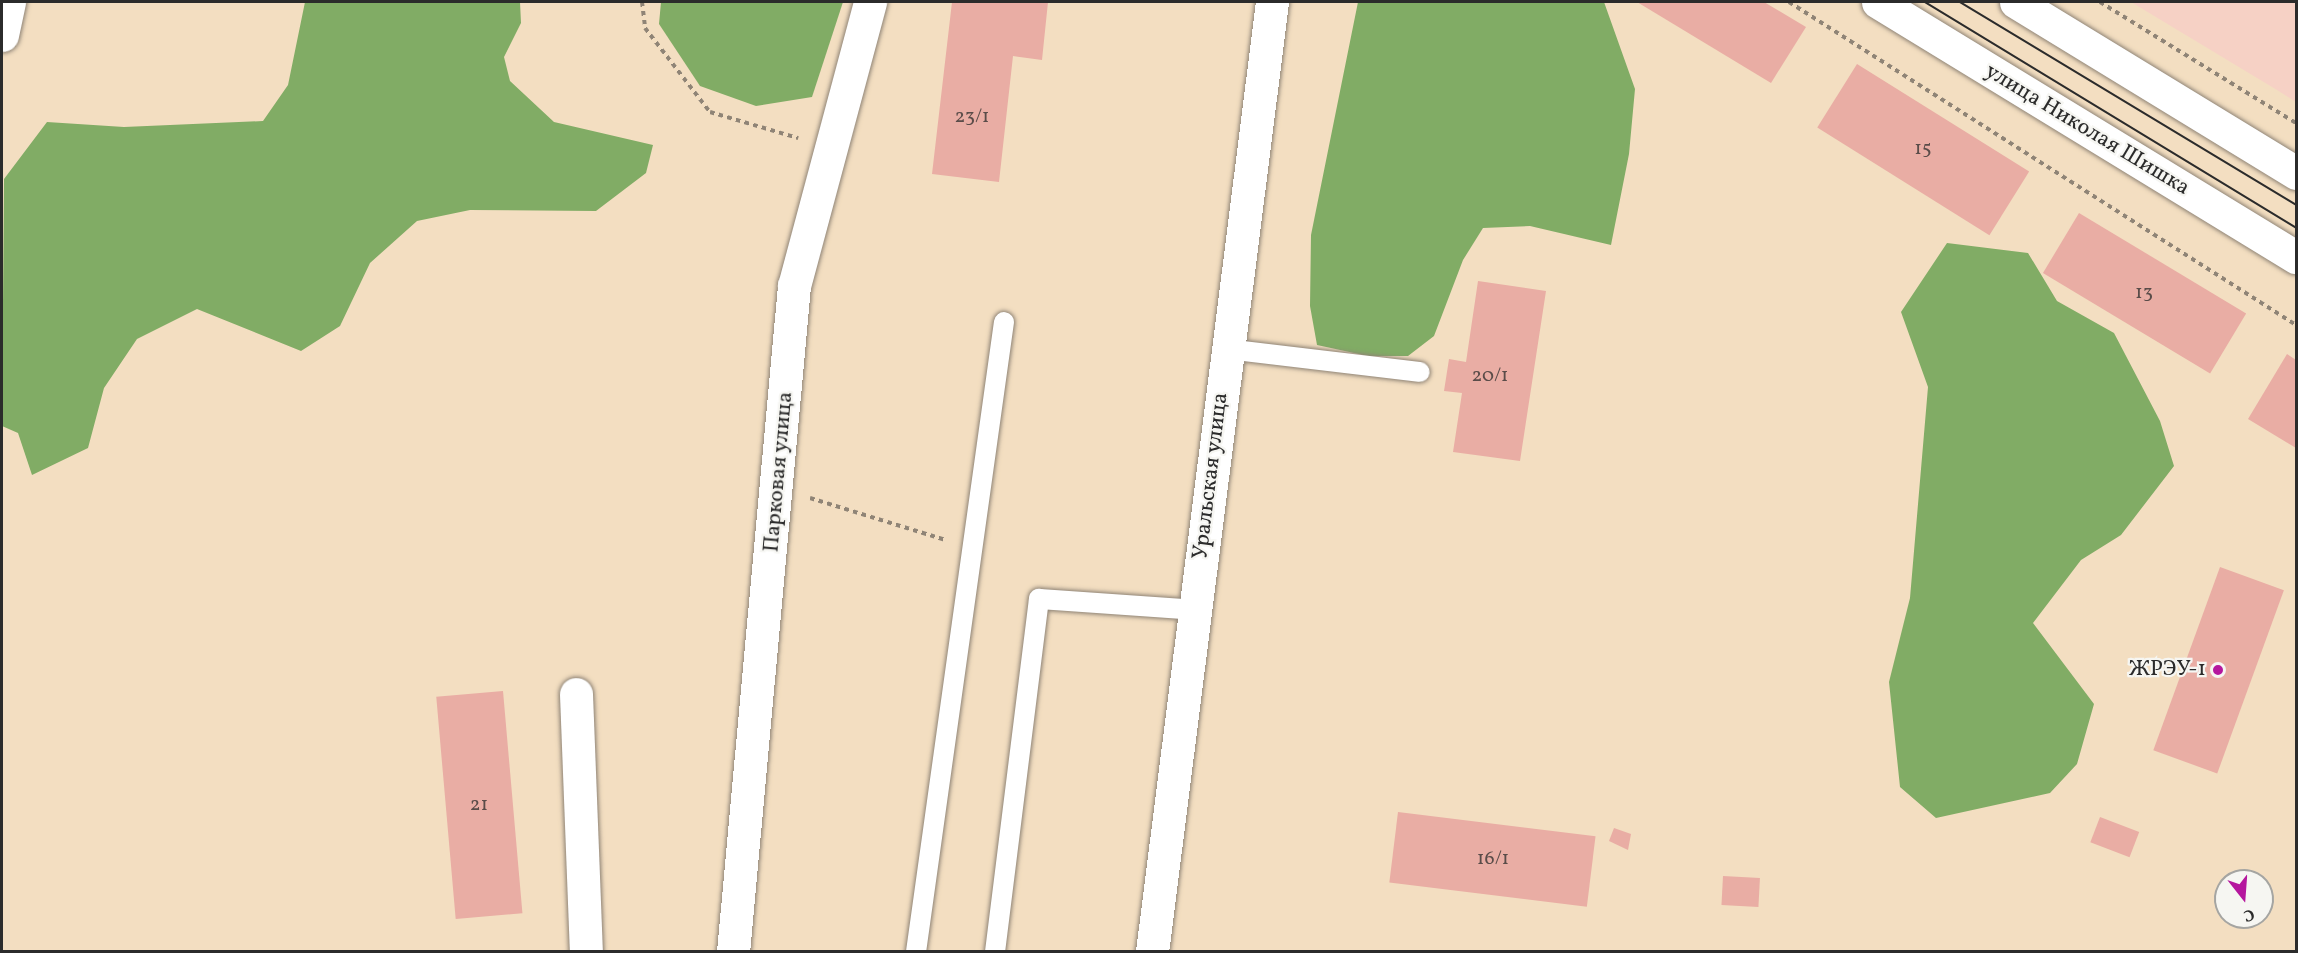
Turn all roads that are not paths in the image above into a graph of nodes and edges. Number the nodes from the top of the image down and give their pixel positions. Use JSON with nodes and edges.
{"nodes":[{"id":1,"x":9,"y":2,"type":"edge"},
{"id":2,"x":870,"y":2,"type":"edge"},
{"id":3,"x":1272,"y":2,"type":"edge"},
{"id":4,"x":1878,"y":2,"type":"edge"},
{"id":5,"x":2016,"y":2,"type":"edge"},
{"id":6,"x":2,"y":34,"type":"edge"},
{"id":7,"x":2296,"y":173,"type":"edge"},
{"id":8,"x":2296,"y":257,"type":"edge"},
{"id":9,"x":1004,"y":322,"type":"dead end"},
{"id":10,"x":1227,"y":349,"type":"junction"},
{"id":11,"x":1420,"y":372,"type":"dead end"},
{"id":12,"x":1195,"y":610,"type":"junction"},
{"id":13,"x":576,"y":694,"type":"dead end"},
{"id":14,"x":586,"y":951,"type":"edge"},
{"id":15,"x":733,"y":951,"type":"edge"},
{"id":16,"x":916,"y":951,"type":"edge"},
{"id":17,"x":995,"y":951,"type":"edge"},
{"id":18,"x":1152,"y":951,"type":"edge"}],
"edges":[{"from":1,"to":6,"type":"street"},
{"from":2,"to":15,"type":"street","name":"Парковая улица"},
{"from":3,"to":10,"type":"street","name":"Уральская улица"},
{"from":4,"to":8,"type":"street","name":"улица Николая Шишка"},
{"from":5,"to":7,"type":"street"},
{"from":9,"to":16,"type":"lane"},
{"from":10,"to":11,"type":"lane"},
{"from":10,"to":12,"type":"street","name":"Уральская улица"},
{"from":12,"to":17,"type":"lane"},
{"from":12,"to":18,"type":"street","name":"Уральская улица"},
{"from":13,"to":14,"type":"street"}]}
